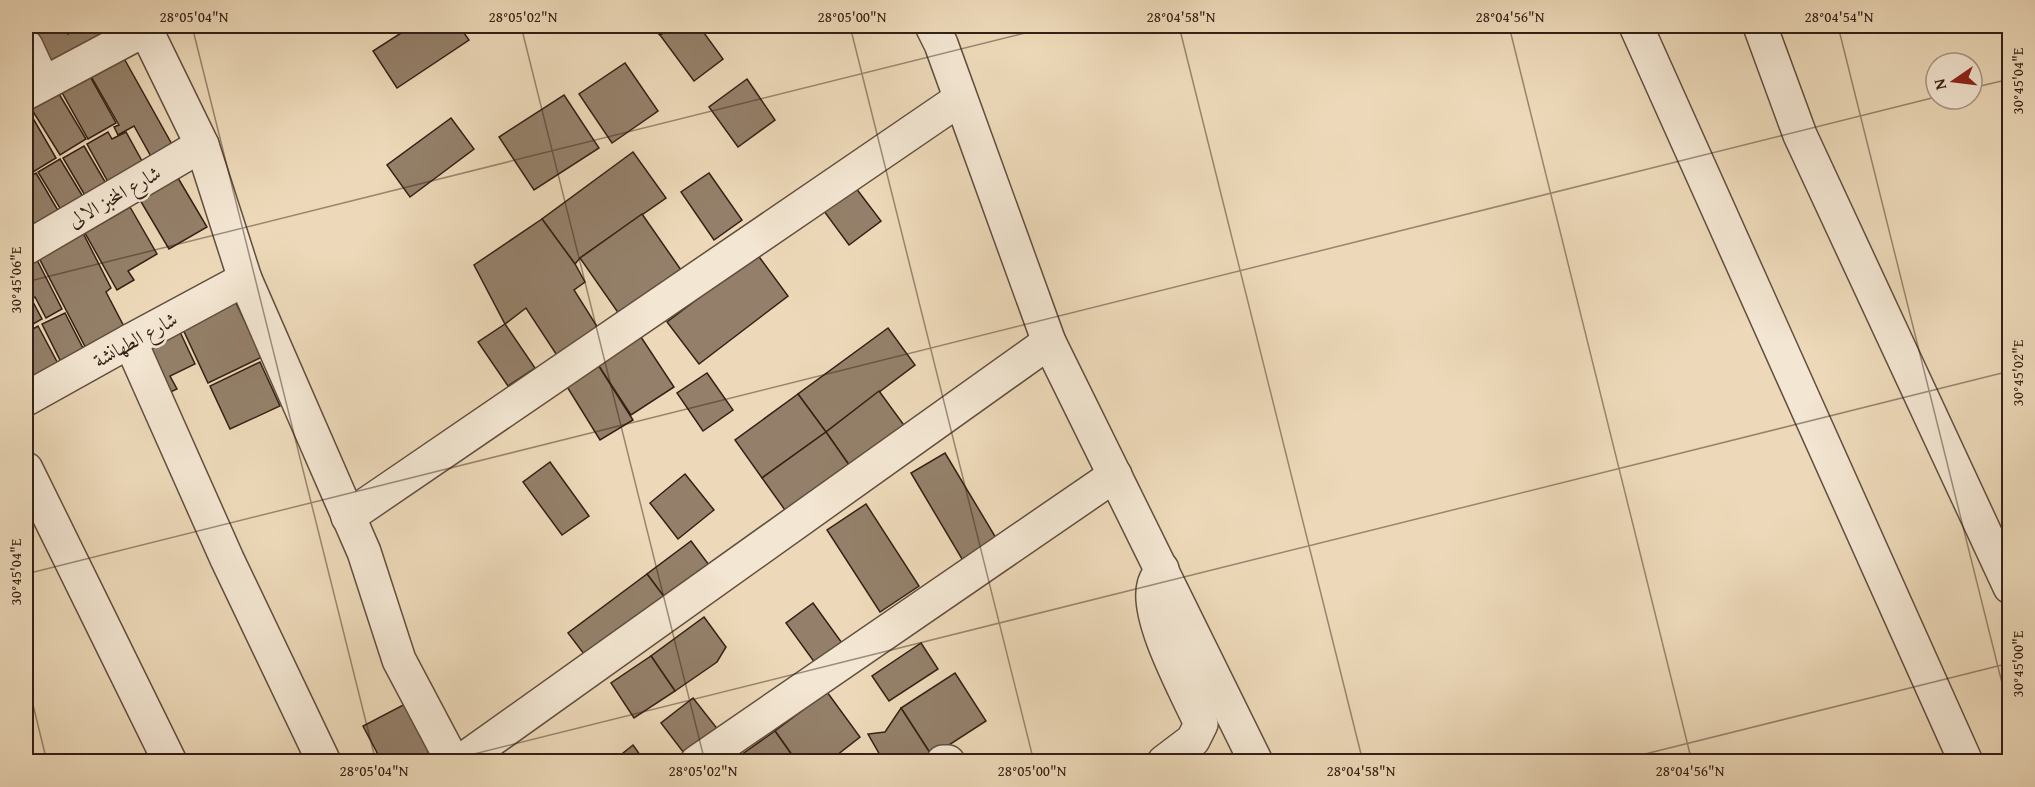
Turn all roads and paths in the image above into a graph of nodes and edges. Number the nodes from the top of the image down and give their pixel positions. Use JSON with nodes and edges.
{"nodes":[{"id":1,"x":932,"y":26,"type":"edge"},
{"id":2,"x":1636,"y":26,"type":"edge"},
{"id":3,"x":1760,"y":26,"type":"edge"},
{"id":4,"x":145,"y":27,"type":"edge"},
{"id":5,"x":26,"y":46,"type":"edge"},
{"id":6,"x":34,"y":88,"type":"edge"},
{"id":7,"x":960,"y":99,"type":"junction"},
{"id":8,"x":202,"y":145,"type":"junction"},
{"id":9,"x":26,"y":248,"type":"edge"},
{"id":10,"x":245,"y":279,"type":"junction"},
{"id":11,"x":130,"y":341,"type":"junction"},
{"id":12,"x":1049,"y":342,"type":"junction"},
{"id":13,"x":26,"y":399,"type":"edge"},
{"id":14,"x":26,"y":469,"type":"edge"},
{"id":15,"x":1115,"y":475,"type":"junction"},
{"id":16,"x":348,"y":517,"type":"junction"},
{"id":17,"x":1162,"y":569,"type":"junction"},
{"id":18,"x":2010,"y":587,"type":"edge"},
{"id":19,"x":170,"y":762,"type":"edge"},
{"id":20,"x":324,"y":762,"type":"edge"},
{"id":21,"x":453,"y":762,"type":"edge"},
{"id":22,"x":460,"y":762,"type":"edge"},
{"id":23,"x":697,"y":762,"type":"edge"},
{"id":24,"x":943,"y":762,"type":"edge"},
{"id":25,"x":948,"y":762,"type":"edge"},
{"id":26,"x":1164,"y":762,"type":"edge"},
{"id":27,"x":1256,"y":762,"type":"edge"},
{"id":28,"x":1966,"y":762,"type":"edge"}],
"edges":[{"from":1,"to":7,"type":"street"},
{"from":2,"to":28,"type":"street"},
{"from":3,"to":18,"type":"street"},
{"from":4,"to":6,"type":"street"},
{"from":4,"to":8,"type":"street"},
{"from":5,"to":6,"type":"street"},
{"from":7,"to":12,"type":"street"},
{"from":7,"to":16,"type":"street"},
{"from":8,"to":9,"type":"street","name":"شارع المخبز الالى"},
{"from":8,"to":10,"type":"street"},
{"from":10,"to":11,"type":"street","name":"شارع الطهانشة"},
{"from":10,"to":16,"type":"street"},
{"from":11,"to":13,"type":"street","name":"شارع الطهانشة"},
{"from":11,"to":20,"type":"street"},
{"from":12,"to":15,"type":"street"},
{"from":12,"to":22,"type":"street"},
{"from":14,"to":19,"type":"street"},
{"from":15,"to":17,"type":"street"},
{"from":15,"to":23,"type":"street"},
{"from":16,"to":21,"type":"street"},
{"from":17,"to":26,"type":"street"},
{"from":17,"to":27,"type":"street"},
{"from":24,"to":25,"type":"street"}]}
